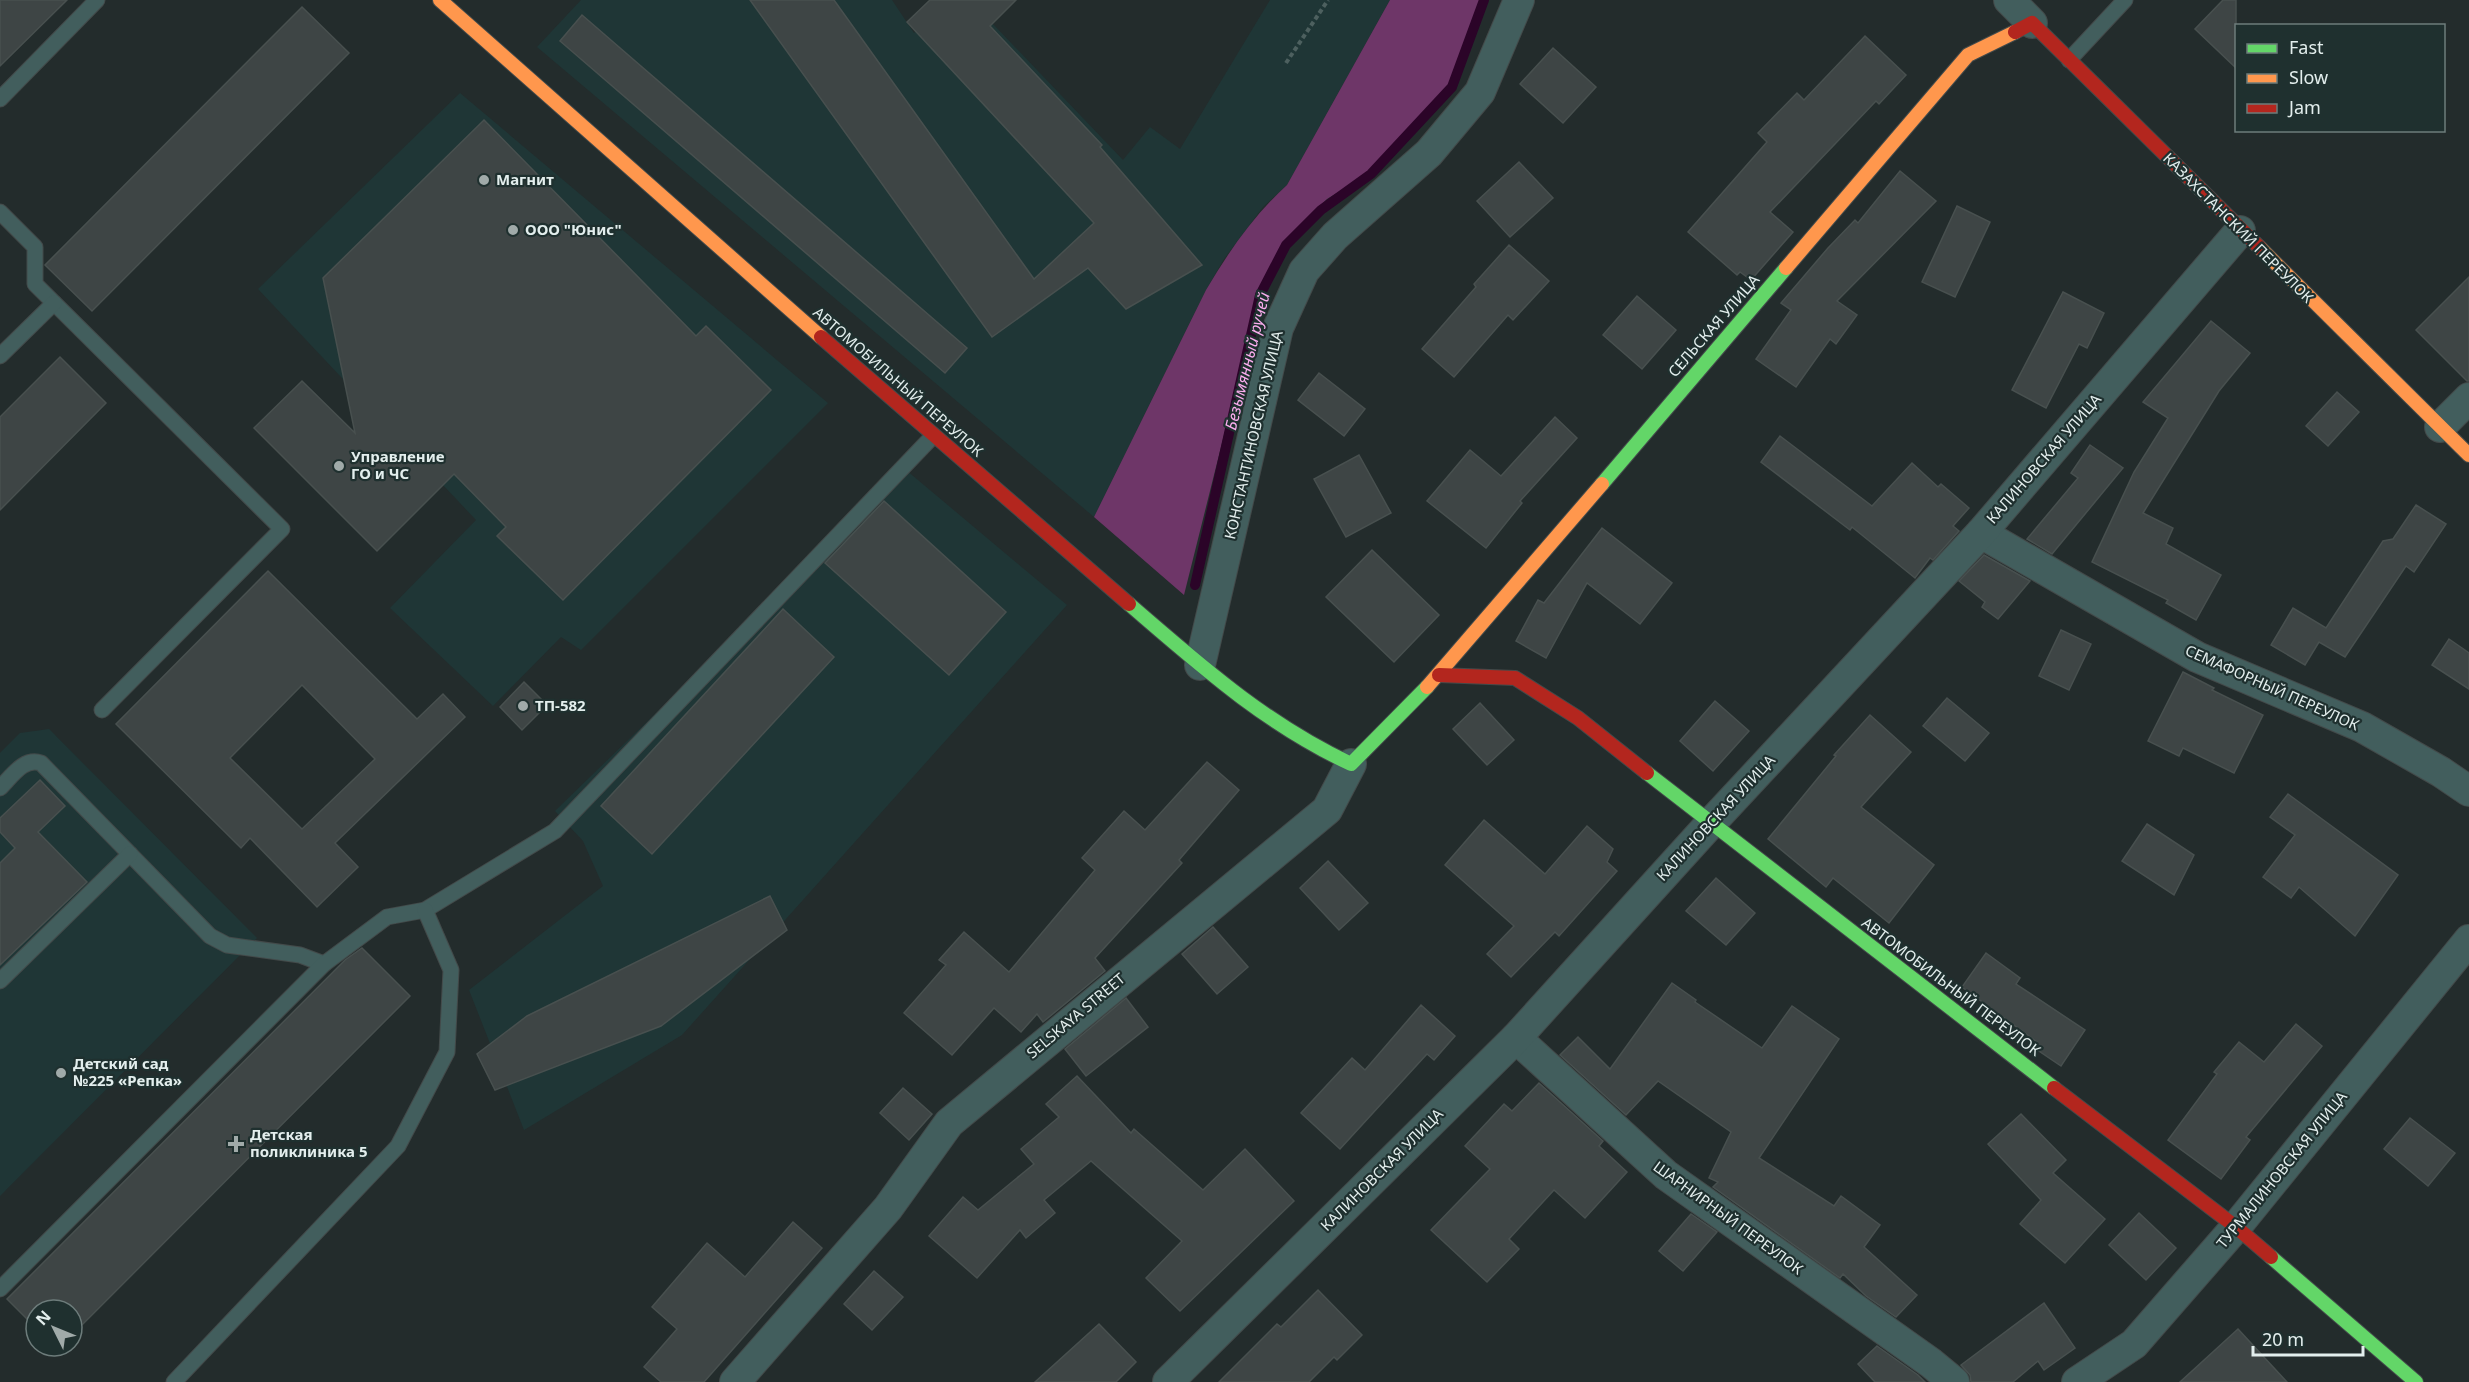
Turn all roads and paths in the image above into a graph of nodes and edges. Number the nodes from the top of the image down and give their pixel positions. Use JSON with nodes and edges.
{"nodes":[{"id":1,"x":97,"y":0,"type":"edge"},
{"id":2,"x":440,"y":0,"type":"edge"},
{"id":3,"x":1328,"y":0,"type":"edge"},
{"id":4,"x":1519,"y":0,"type":"edge"},
{"id":5,"x":2009,"y":0,"type":"edge"},
{"id":6,"x":2125,"y":0,"type":"edge"},
{"id":7,"x":2032,"y":23,"type":"junction"},
{"id":8,"x":2069,"y":60,"type":"junction"},
{"id":9,"x":1286,"y":63,"type":"dead end"},
{"id":10,"x":0,"y":99,"type":"edge"},
{"id":11,"x":0,"y":212,"type":"edge"},
{"id":12,"x":2240,"y":231,"type":"junction"},
{"id":13,"x":54,"y":303,"type":"junction"},
{"id":14,"x":0,"y":356,"type":"edge"},
{"id":15,"x":2469,"y":398,"type":"edge"},
{"id":16,"x":2440,"y":427,"type":"junction"},
{"id":17,"x":933,"y":436,"type":"junction"},
{"id":18,"x":2469,"y":455,"type":"edge"},
{"id":19,"x":1981,"y":533,"type":"junction"},
{"id":20,"x":1200,"y":665,"type":"junction"},
{"id":21,"x":1439,"y":675,"type":"junction"},
{"id":22,"x":102,"y":710,"type":"dead end"},
{"id":23,"x":1351,"y":764,"type":"junction"},
{"id":24,"x":0,"y":788,"type":"edge"},
{"id":25,"x":2469,"y":791,"type":"edge"},
{"id":26,"x":1710,"y":824,"type":"junction"},
{"id":27,"x":130,"y":854,"type":"junction"},
{"id":28,"x":425,"y":910,"type":"junction"},
{"id":29,"x":2469,"y":940,"type":"edge"},
{"id":30,"x":324,"y":964,"type":"junction"},
{"id":31,"x":0,"y":981,"type":"edge"},
{"id":32,"x":1516,"y":1038,"type":"junction"},
{"id":33,"x":2236,"y":1227,"type":"junction"},
{"id":34,"x":0,"y":1289,"type":"edge"},
{"id":35,"x":174,"y":1382,"type":"edge"},
{"id":36,"x":735,"y":1382,"type":"edge"},
{"id":37,"x":1168,"y":1382,"type":"edge"},
{"id":38,"x":1954,"y":1382,"type":"edge"},
{"id":39,"x":2077,"y":1382,"type":"edge"},
{"id":40,"x":2416,"y":1382,"type":"edge"}],
"edges":[{"from":1,"to":10,"type":"lane"},
{"from":2,"to":17,"type":"street","name":"АВТОМОБИЛЬНЫЙ ПЕРЕУЛОК"},
{"from":3,"to":9,"type":"path"},
{"from":4,"to":20,"type":"street","name":"КОНСТАНТИНОВСКАЯ УЛИЦА"},
{"from":5,"to":7,"type":"street","name":"КАЗАХСТАНСКИЙ ПЕРЕУЛОК"},
{"from":6,"to":8,"type":"lane"},
{"from":7,"to":8,"type":"street","name":"КАЗАХСТАНСКИЙ ПЕРЕУЛОК"},
{"from":7,"to":21,"type":"street","name":"СЕЛЬСКАЯ УЛИЦА"},
{"from":8,"to":12,"type":"street","name":"КАЗАХСТАНСКИЙ ПЕРЕУЛОК"},
{"from":11,"to":13,"type":"lane"},
{"from":12,"to":16,"type":"street","name":"КАЗАХСТАНСКИЙ ПЕРЕУЛОК"},
{"from":12,"to":19,"type":"street","name":"КАЛИНОВСКАЯ УЛИЦА"},
{"from":13,"to":14,"type":"lane"},
{"from":13,"to":22,"type":"lane"},
{"from":15,"to":16,"type":"street"},
{"from":16,"to":18,"type":"street","name":"КАЗАХСТАНСКИЙ ПЕРЕУЛОК"},
{"from":17,"to":20,"type":"street","name":"АВТОМОБИЛЬНЫЙ ПЕРЕУЛОК"},
{"from":17,"to":28,"type":"lane"},
{"from":19,"to":25,"type":"street","name":"СЕМАФОРНЫЙ ПЕРЕУЛОК"},
{"from":19,"to":26,"type":"street","name":"КАЛИНОВСКАЯ УЛИЦА"},
{"from":20,"to":23,"type":"street","name":"АВТОМОБИЛЬНЫЙ ПЕРЕУЛОК"},
{"from":21,"to":23,"type":"street","name":"SELSKAYA STREET"},
{"from":21,"to":26,"type":"street","name":"АВТОМОБИЛЬНЫЙ ПЕРЕУЛОК"},
{"from":23,"to":36,"type":"street","name":"SELSKAYA STREET"},
{"from":24,"to":27,"type":"lane"},
{"from":26,"to":32,"type":"street","name":"КАЛИНОВСКАЯ УЛИЦА"},
{"from":26,"to":33,"type":"street","name":"АВТОМОБИЛЬНЫЙ ПЕРЕУЛОК"},
{"from":27,"to":30,"type":"lane"},
{"from":27,"to":31,"type":"lane"},
{"from":28,"to":30,"type":"lane"},
{"from":28,"to":35,"type":"lane"},
{"from":29,"to":33,"type":"street","name":"ТУРМАЛИНОВСКАЯ УЛИЦА"},
{"from":30,"to":34,"type":"lane"},
{"from":32,"to":37,"type":"street","name":"КАЛИНОВСКАЯ УЛИЦА"},
{"from":32,"to":38,"type":"street","name":"ШАРНИРНЫЙ ПЕРЕУЛОК"},
{"from":33,"to":39,"type":"street","name":"ТУРМАЛИНОВСКАЯ УЛИЦА"},
{"from":33,"to":40,"type":"street","name":"АВТОМОБИЛЬНЫЙ ПЕРЕУЛОК"}]}
